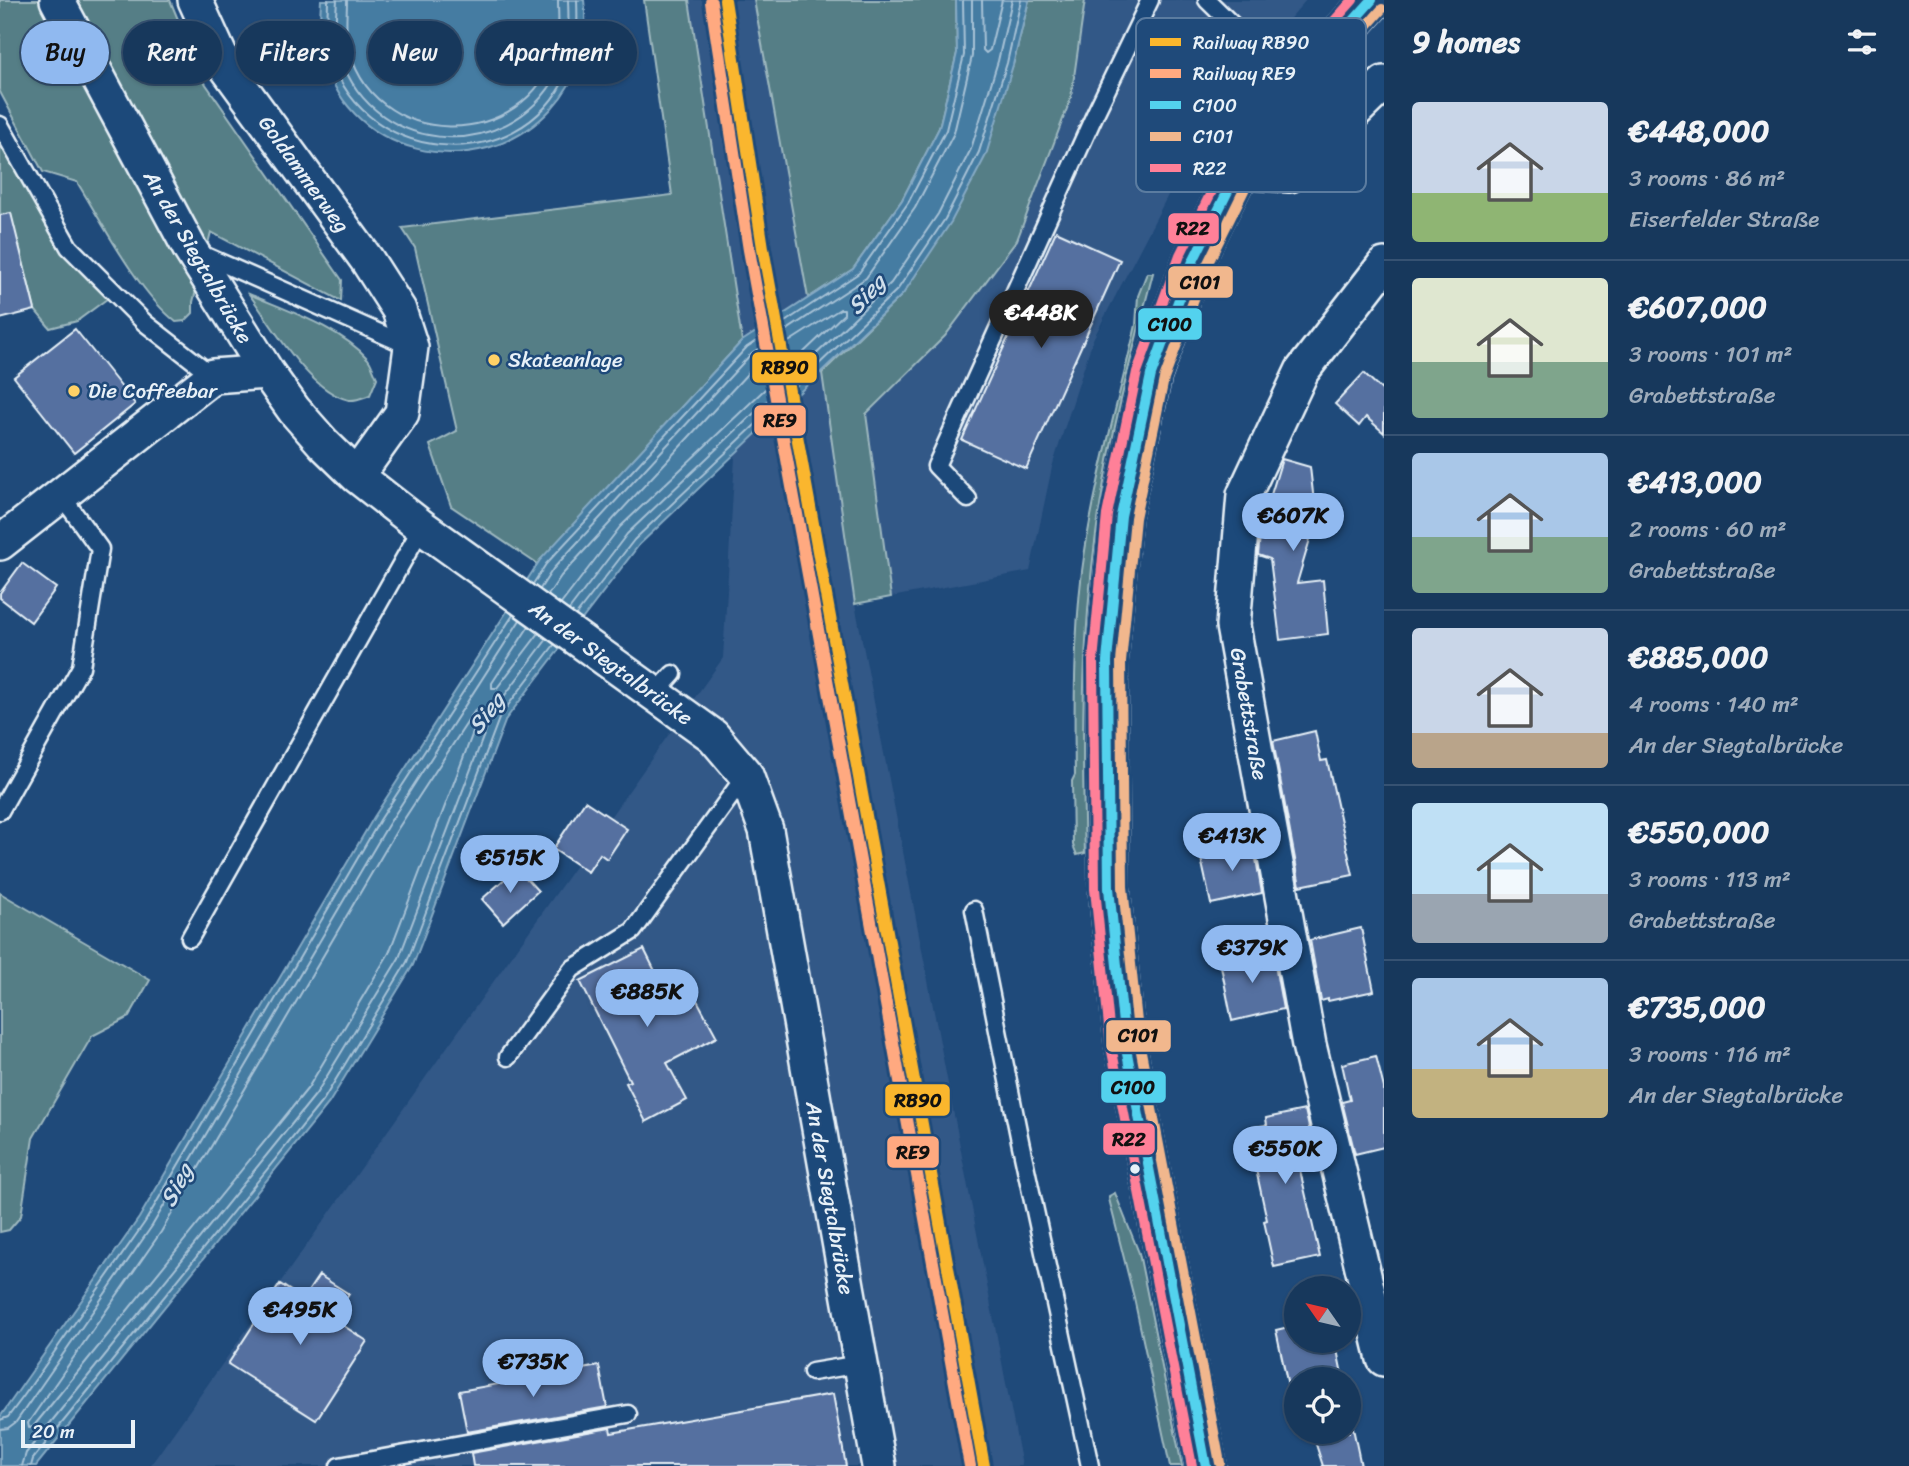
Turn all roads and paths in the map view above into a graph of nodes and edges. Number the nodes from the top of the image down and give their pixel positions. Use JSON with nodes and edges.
{"nodes":[{"id":1,"x":57,"y":0,"type":"edge"},
{"id":2,"x":195,"y":0,"type":"edge"},
{"id":3,"x":1150,"y":0,"type":"edge"},
{"id":4,"x":1207,"y":0,"type":"edge"},
{"id":5,"x":1372,"y":0,"type":"edge"},
{"id":6,"x":1141,"y":18,"type":"edge"},
{"id":7,"x":1225,"y":18,"type":"edge"},
{"id":8,"x":1356,"y":18,"type":"edge"},
{"id":9,"x":1136,"y":29,"type":"edge"},
{"id":10,"x":1384,"y":83,"type":"edge"},
{"id":11,"x":1366,"y":101,"type":"edge"},
{"id":12,"x":0,"y":125,"type":"edge"},
{"id":13,"x":1228,"y":192,"type":"edge"},
{"id":14,"x":190,"y":249,"type":"junction"},
{"id":15,"x":1384,"y":265,"type":"edge"},
{"id":16,"x":411,"y":347,"type":"junction"},
{"id":17,"x":267,"y":372,"type":"junction"},
{"id":18,"x":213,"y":376,"type":"junction"},
{"id":19,"x":357,"y":476,"type":"junction"},
{"id":20,"x":61,"y":495,"type":"junction"},
{"id":21,"x":968,"y":499,"type":"dead end"},
{"id":22,"x":422,"y":527,"type":"junction"},
{"id":23,"x":0,"y":543,"type":"edge"},
{"id":24,"x":746,"y":775,"type":"junction"},
{"id":25,"x":0,"y":811,"type":"edge"},
{"id":26,"x":974,"y":910,"type":"dead end"},
{"id":27,"x":190,"y":938,"type":"dead end"},
{"id":28,"x":508,"y":1057,"type":"dead end"},
{"id":29,"x":1384,"y":1359,"type":"edge"},
{"id":30,"x":860,"y":1364,"type":"junction"},
{"id":31,"x":812,"y":1372,"type":"dead end"},
{"id":32,"x":628,"y":1414,"type":"dead end"},
{"id":33,"x":339,"y":1466,"type":"edge"},
{"id":34,"x":878,"y":1466,"type":"edge"},
{"id":35,"x":1090,"y":1466,"type":"edge"},
{"id":36,"x":1206,"y":1466,"type":"edge"}],
"edges":[{"from":1,"to":14,"type":"street","name":"An der Siegtalbrücke"},
{"from":2,"to":16,"type":"street","name":"Goldammerweg"},
{"from":3,"to":6,"type":"lane"},
{"from":4,"to":7,"type":"lane"},
{"from":5,"to":8,"type":"main road"},
{"from":9,"to":21,"type":"lane"},
{"from":10,"to":11,"type":"street"},
{"from":12,"to":18,"type":"lane"},
{"from":13,"to":36,"type":"main road"},
{"from":14,"to":16,"type":"lane"},
{"from":14,"to":17,"type":"street","name":"An der Siegtalbrücke"},
{"from":15,"to":29,"type":"street","name":"Grabettstraße"},
{"from":16,"to":19,"type":"street","name":"Goldammerweg"},
{"from":17,"to":18,"type":"street"},
{"from":17,"to":19,"type":"street","name":"An der Siegtalbrücke"},
{"from":18,"to":20,"type":"street"},
{"from":19,"to":22,"type":"street","name":"An der Siegtalbrücke"},
{"from":20,"to":23,"type":"street"},
{"from":20,"to":25,"type":"lane"},
{"from":22,"to":24,"type":"street","name":"An der Siegtalbrücke"},
{"from":22,"to":27,"type":"lane"},
{"from":24,"to":28,"type":"lane"},
{"from":24,"to":30,"type":"street","name":"An der Siegtalbrücke"},
{"from":26,"to":35,"type":"lane"},
{"from":30,"to":31,"type":"lane"},
{"from":30,"to":34,"type":"street","name":"An der Siegtalbrücke"},
{"from":32,"to":33,"type":"lane"}]}
